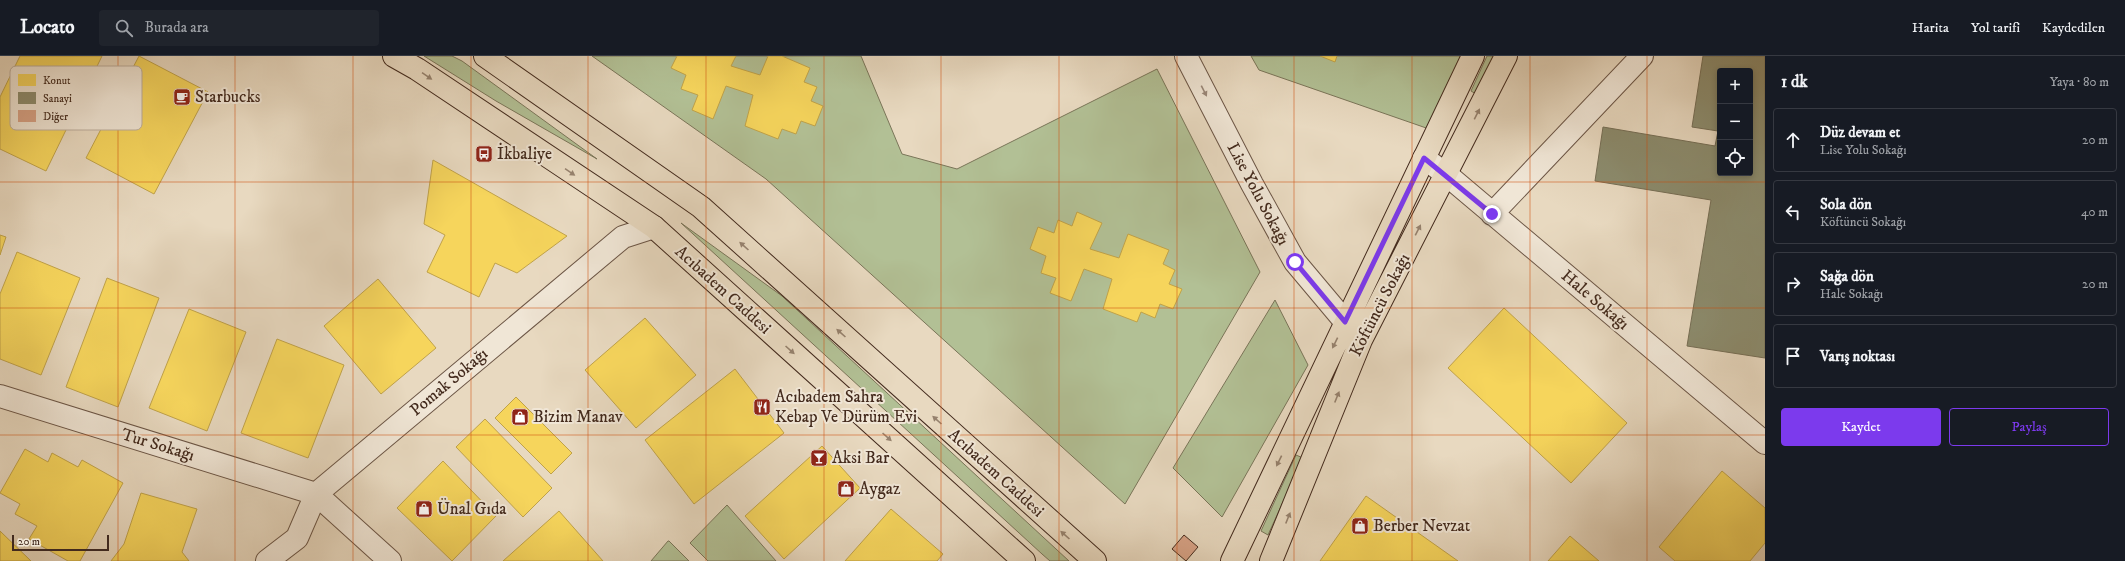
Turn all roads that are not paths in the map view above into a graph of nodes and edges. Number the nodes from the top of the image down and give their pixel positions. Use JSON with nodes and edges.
{"nodes":[{"id":1,"x":394,"y":56,"type":"edge"},
{"id":2,"x":485,"y":56,"type":"edge"},
{"id":3,"x":1186,"y":56,"type":"edge"},
{"id":4,"x":1473,"y":56,"type":"edge"},
{"id":5,"x":1506,"y":56,"type":"edge"},
{"id":6,"x":1642,"y":56,"type":"edge"},
{"id":7,"x":1424,"y":158,"type":"junction"},
{"id":8,"x":1447,"y":175,"type":"junction"},
{"id":9,"x":1492,"y":214,"type":"junction"},
{"id":10,"x":654,"y":227,"type":"junction"},
{"id":11,"x":1345,"y":322,"type":"junction"},
{"id":12,"x":1361,"y":340,"type":"junction"},
{"id":13,"x":0,"y":396,"type":"edge"},
{"id":14,"x":1765,"y":443,"type":"edge"},
{"id":15,"x":316,"y":494,"type":"junction"},
{"id":16,"x":1231,"y":556,"type":"edge"},
{"id":17,"x":1272,"y":559,"type":"edge"},
{"id":18,"x":267,"y":561,"type":"edge"},
{"id":19,"x":390,"y":561,"type":"edge"},
{"id":20,"x":1024,"y":561,"type":"edge"},
{"id":21,"x":1094,"y":561,"type":"edge"}],
"edges":[{"from":1,"to":10,"type":"main road","name":"Acıbadem Caddesi","one_way":true},
{"from":21,"to":2,"type":"main road","name":"Acıbadem Caddesi","one_way":true},
{"from":3,"to":11,"type":"street","name":"Lise Yolu Sokağı","one_way":true},
{"from":4,"to":7,"type":"main road","name":"Köftüncü Sokağı"},
{"from":8,"to":5,"type":"main road","name":"Köftüncü Sokağı","one_way":true},
{"from":6,"to":9,"type":"street"},
{"from":7,"to":8,"type":"street","name":"Hale Sokağı"},
{"from":7,"to":11,"type":"main road","name":"Köftüncü Sokağı"},
{"from":8,"to":9,"type":"street","name":"Hale Sokağı"},
{"from":12,"to":8,"type":"main road","name":"Köftüncü Sokağı","one_way":true},
{"from":9,"to":14,"type":"street","name":"Hale Sokağı"},
{"from":10,"to":15,"type":"street","name":"Pomak Sokağı"},
{"from":10,"to":20,"type":"main road","name":"Acıbadem Caddesi","one_way":true},
{"from":11,"to":12,"type":"street","name":"Lise Yolu Sokağı"},
{"from":11,"to":16,"type":"main road","name":"Köftüncü Sokağı","one_way":true},
{"from":17,"to":12,"type":"main road","name":"Köftüncü Sokağı","one_way":true},
{"from":13,"to":15,"type":"street","name":"Tur Sokağı"},
{"from":15,"to":18,"type":"street","name":"Pomak Sokağı"},
{"from":15,"to":19,"type":"street"}]}
